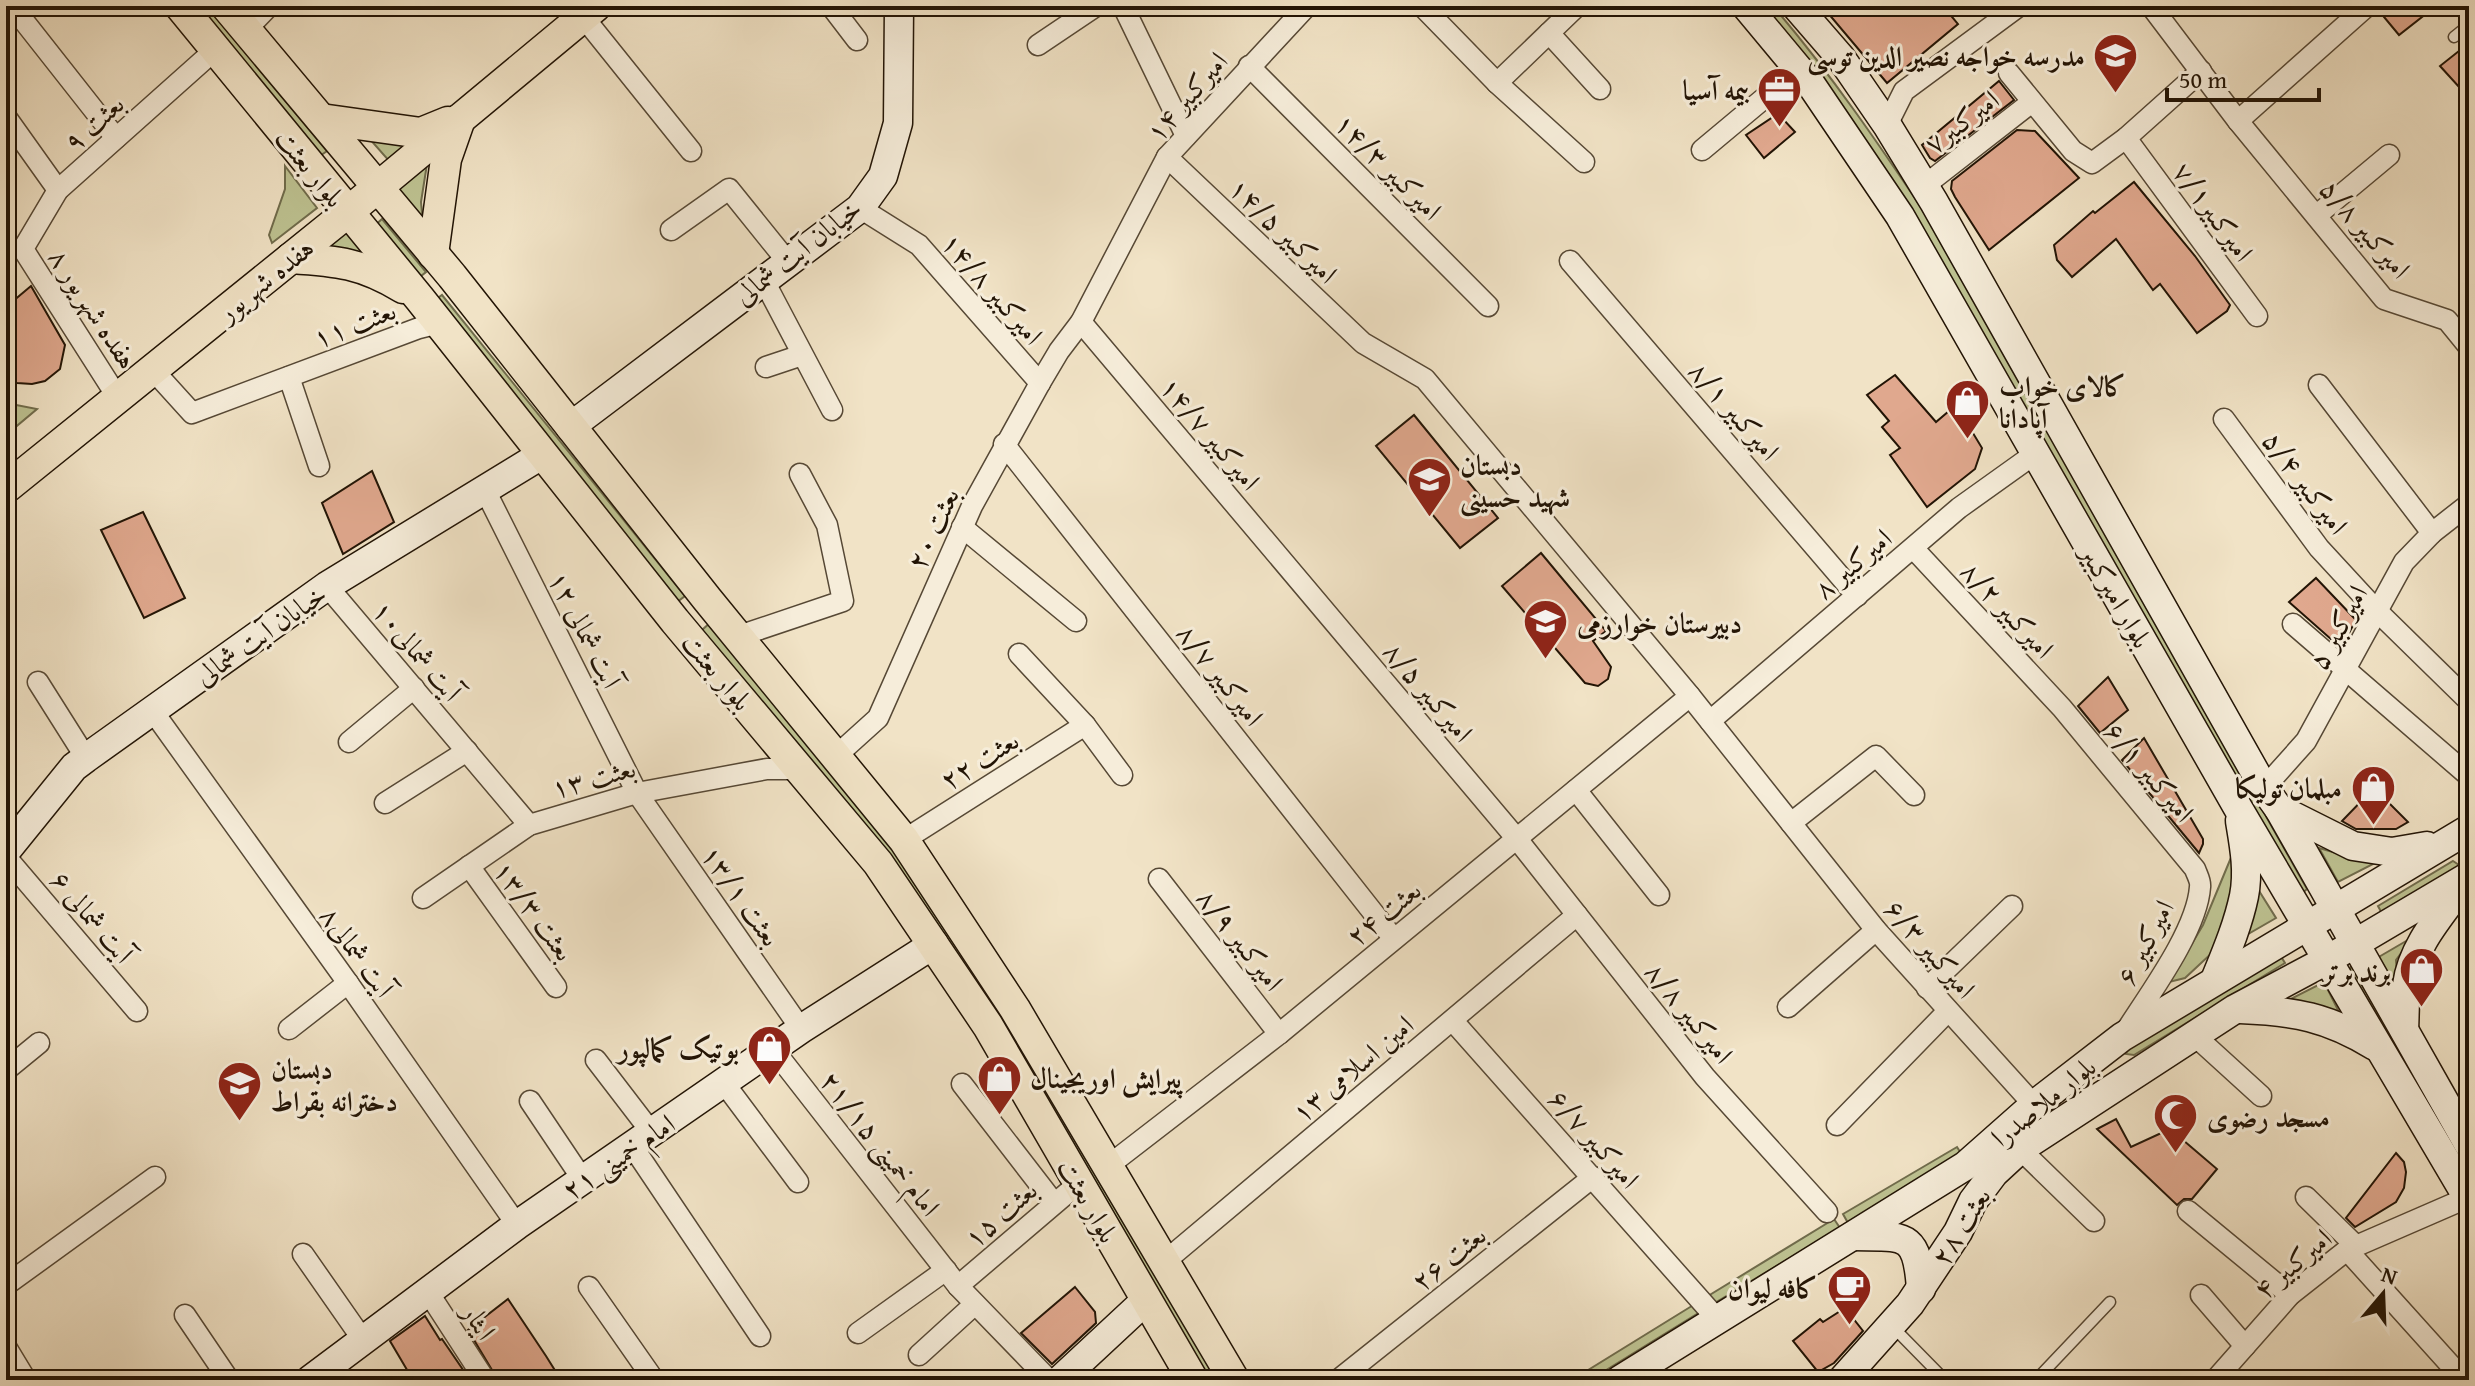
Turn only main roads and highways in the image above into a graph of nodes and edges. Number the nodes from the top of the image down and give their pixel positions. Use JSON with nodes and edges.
{"nodes":[{"id":1,"x":180,"y":6,"type":"edge"},
{"id":2,"x":226,"y":6,"type":"edge"},
{"id":3,"x":899,"y":6,"type":"edge"},
{"id":4,"x":1746,"y":6,"type":"edge"},
{"id":5,"x":1796,"y":6,"type":"edge"},
{"id":6,"x":585,"y":10,"type":"edge"},
{"id":7,"x":461,"y":117,"type":"junction"},
{"id":8,"x":321,"y":119,"type":"junction"},
{"id":9,"x":373,"y":180,"type":"junction"},
{"id":10,"x":342,"y":206,"type":"junction"},
{"id":11,"x":291,"y":258,"type":"junction"},
{"id":12,"x":442,"y":265,"type":"junction"},
{"id":13,"x":420,"y":299,"type":"junction"},
{"id":14,"x":224,"y":312,"type":"junction"},
{"id":15,"x":570,"y":427,"type":"junction"},
{"id":16,"x":543,"y":454,"type":"junction"},
{"id":17,"x":6,"y":488,"type":"edge"},
{"id":18,"x":707,"y":599,"type":"junction"},
{"id":19,"x":675,"y":621,"type":"junction"},
{"id":20,"x":2198,"y":671,"type":"junction"},
{"id":21,"x":2168,"y":685,"type":"junction"},
{"id":22,"x":2272,"y":799,"type":"junction"},
{"id":23,"x":2238,"y":808,"type":"junction"},
{"id":24,"x":2459,"y":842,"type":"edge"},
{"id":25,"x":6,"y":851,"type":"edge"},
{"id":26,"x":2469,"y":877,"type":"edge"},
{"id":27,"x":2335,"y":908,"type":"junction"},
{"id":28,"x":2307,"y":926,"type":"junction"},
{"id":29,"x":934,"y":944,"type":"junction"},
{"id":30,"x":2355,"y":944,"type":"junction"},
{"id":31,"x":2327,"y":960,"type":"junction"},
{"id":32,"x":2215,"y":980,"type":"junction"},
{"id":33,"x":2235,"y":1009,"type":"junction"},
{"id":34,"x":2404,"y":1029,"type":"junction"},
{"id":35,"x":2378,"y":1048,"type":"junction"},
{"id":36,"x":2101,"y":1096,"type":"joint"},
{"id":37,"x":2469,"y":1145,"type":"edge"},
{"id":38,"x":2469,"y":1198,"type":"edge"},
{"id":39,"x":1852,"y":1236,"type":"junction"},
{"id":40,"x":1921,"y":1289,"type":"junction"},
{"id":41,"x":1146,"y":1300,"type":"junction"},
{"id":42,"x":310,"y":1380,"type":"edge"},
{"id":43,"x":1060,"y":1380,"type":"edge"},
{"id":44,"x":1193,"y":1380,"type":"edge"},
{"id":45,"x":1234,"y":1380,"type":"edge"},
{"id":46,"x":1620,"y":1380,"type":"edge"},
{"id":47,"x":1842,"y":1380,"type":"edge"}],
"edges":[{"from":1,"to":10,"type":"main road","name":"بلوار بعثت"},
{"from":2,"to":8,"type":"main road","name":"بلوار بعثت"},
{"from":3,"to":15,"type":"main road","name":"خیابان آیت شمالی"},
{"from":4,"to":21,"type":"main road","name":"بلوار امیرکبیر"},
{"from":5,"to":20,"type":"main road","name":"بلوار امیرکبیر"},
{"from":6,"to":7,"type":"main road"},
{"from":7,"to":8,"type":"main road"},
{"from":7,"to":9,"type":"main road"},
{"from":7,"to":12,"type":"main road"},
{"from":8,"to":9,"type":"main road","name":"بلوار بعثت"},
{"from":9,"to":10,"type":"main road"},
{"from":9,"to":12,"type":"main road","name":"بلوار بعثت"},
{"from":10,"to":11,"type":"main road","name":"هفده شهریور"},
{"from":10,"to":13,"type":"main road","name":"بلوار بعثت"},
{"from":10,"to":14,"type":"main road"},
{"from":11,"to":13,"type":"main road"},
{"from":11,"to":14,"type":"main road","name":"هفده شهریور"},
{"from":12,"to":13,"type":"main road"},
{"from":12,"to":15,"type":"main road","name":"بلوار بعثت"},
{"from":13,"to":16,"type":"main road","name":"بلوار بعثت"},
{"from":14,"to":17,"type":"main road","name":"هفده شهریور"},
{"from":15,"to":18,"type":"main road","name":"بلوار بعثت"},
{"from":16,"to":19,"type":"main road","name":"بلوار بعثت"},
{"from":16,"to":25,"type":"main road","name":"خیابان آیت شمالی"},
{"from":18,"to":19,"type":"main road"},
{"from":18,"to":45,"type":"main road","name":"بلوار بعثت"},
{"from":19,"to":29,"type":"main road","name":"بلوار بعثت"},
{"from":20,"to":21,"type":"main road"},
{"from":20,"to":22,"type":"main road","name":"بلوار امیرکبیر"},
{"from":21,"to":23,"type":"main road","name":"بلوار امیرکبیر"},
{"from":22,"to":24,"type":"main road"},
{"from":22,"to":27,"type":"main road","name":"بلوار امیرکبیر"},
{"from":23,"to":28,"type":"main road","name":"بلوار امیرکبیر"},
{"from":23,"to":32,"type":"main road"},
{"from":24,"to":27,"type":"main road","name":"بلوار ملاصدرا"},
{"from":26,"to":30,"type":"main road","name":"بلوار ملاصدرا"},
{"from":26,"to":34,"type":"main road"},
{"from":27,"to":28,"type":"main road","name":"بلوار ملاصدرا"},
{"from":27,"to":30,"type":"main road","name":"بلوار امیرکبیر"},
{"from":28,"to":31,"type":"main road","name":"بلوار امیرکبیر"},
{"from":28,"to":32,"type":"main road","name":"بلوار ملاصدرا"},
{"from":29,"to":41,"type":"main road","name":"بلوار بعثت"},
{"from":29,"to":42,"type":"main road","name":"امام خمینی ۲۱"},
{"from":30,"to":31,"type":"main road","name":"بلوار ملاصدرا"},
{"from":30,"to":34,"type":"main road","name":"بلوار امیرکبیر"},
{"from":31,"to":33,"type":"main road","name":"بلوار ملاصدرا"},
{"from":31,"to":35,"type":"main road","name":"بلوار امیرکبیر"},
{"from":32,"to":39,"type":"main road","name":"بلوار ملاصدرا"},
{"from":33,"to":35,"type":"main road"},
{"from":33,"to":36,"type":"main road","name":"بلوار ملاصدرا"},
{"from":34,"to":37,"type":"main road","name":"بلوار امیرکبیر"},
{"from":35,"to":38,"type":"main road","name":"بلوار امیرکبیر"},
{"from":36,"to":40,"type":"main road","name":"بعثت ۲۸"},
{"from":39,"to":40,"type":"main road"},
{"from":39,"to":46,"type":"main road","name":"بلوار ملاصدرا"},
{"from":40,"to":47,"type":"main road","name":"بعثت ۲۸"},
{"from":41,"to":43,"type":"main road"},
{"from":41,"to":44,"type":"main road","name":"بلوار بعثت"}]}
